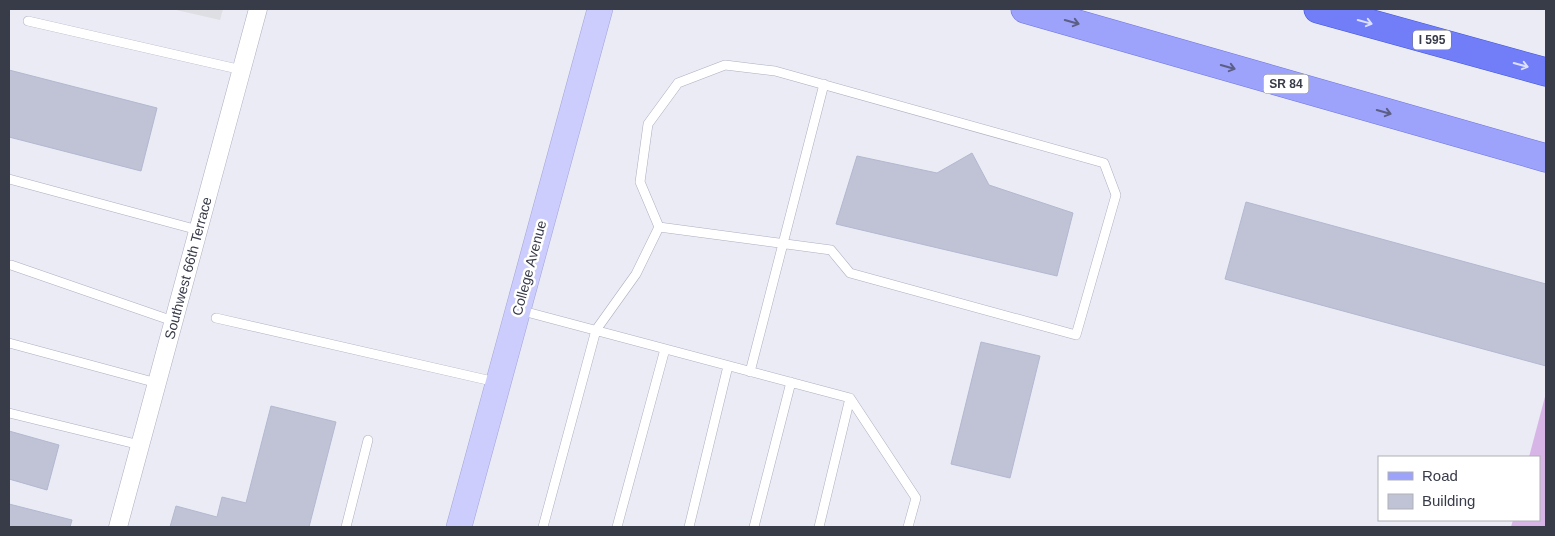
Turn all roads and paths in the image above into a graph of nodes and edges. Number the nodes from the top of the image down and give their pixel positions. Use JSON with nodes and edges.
{"nodes":[{"id":1,"x":258,"y":9,"type":"edge"},
{"id":2,"x":600,"y":9,"type":"edge"},
{"id":3,"x":1025,"y":9,"type":"edge"},
{"id":4,"x":1318,"y":9,"type":"edge"},
{"id":5,"x":28,"y":21,"type":"dead end"},
{"id":6,"x":242,"y":70,"type":"junction"},
{"id":7,"x":1546,"y":72,"type":"edge"},
{"id":8,"x":824,"y":84,"type":"junction"},
{"id":9,"x":1546,"y":158,"type":"edge"},
{"id":10,"x":9,"y":179,"type":"edge"},
{"id":11,"x":659,"y":227,"type":"junction"},
{"id":12,"x":198,"y":230,"type":"junction"},
{"id":13,"x":783,"y":244,"type":"junction"},
{"id":14,"x":11,"y":265,"type":"dead end"},
{"id":15,"x":518,"y":310,"type":"junction"},
{"id":16,"x":216,"y":318,"type":"dead end"},
{"id":17,"x":173,"y":321,"type":"junction"},
{"id":18,"x":596,"y":330,"type":"junction"},
{"id":19,"x":9,"y":343,"type":"edge"},
{"id":20,"x":665,"y":349,"type":"junction"},
{"id":21,"x":728,"y":366,"type":"junction"},
{"id":22,"x":750,"y":372,"type":"junction"},
{"id":23,"x":499,"y":382,"type":"junction"},
{"id":24,"x":791,"y":382,"type":"junction"},
{"id":25,"x":157,"y":383,"type":"junction"},
{"id":26,"x":850,"y":398,"type":"junction"},
{"id":27,"x":9,"y":413,"type":"edge"},
{"id":28,"x":368,"y":440,"type":"dead end"},
{"id":29,"x":140,"y":445,"type":"junction"},
{"id":30,"x":118,"y":527,"type":"edge"},
{"id":31,"x":346,"y":527,"type":"edge"},
{"id":32,"x":459,"y":527,"type":"edge"},
{"id":33,"x":543,"y":527,"type":"edge"},
{"id":34,"x":617,"y":527,"type":"edge"},
{"id":35,"x":688,"y":527,"type":"edge"},
{"id":36,"x":754,"y":527,"type":"edge"},
{"id":37,"x":818,"y":527,"type":"edge"},
{"id":38,"x":908,"y":527,"type":"edge"}],
"edges":[{"from":1,"to":6,"type":"street","name":"Southwest 66th Terrace"},
{"from":2,"to":15,"type":"street","name":"College Avenue"},
{"from":3,"to":9,"type":"main road","number":"SR 84","one_way":true},
{"from":4,"to":7,"type":"highway","number":"I 595","one_way":true},
{"from":5,"to":6,"type":"lane"},
{"from":6,"to":12,"type":"street","name":"Southwest 66th Terrace"},
{"from":8,"to":11,"type":"lane"},
{"from":8,"to":13,"type":"lane"},
{"from":8,"to":13,"type":"lane"},
{"from":10,"to":12,"type":"lane"},
{"from":11,"to":13,"type":"lane"},
{"from":11,"to":18,"type":"lane"},
{"from":12,"to":17,"type":"street","name":"Southwest 66th Terrace"},
{"from":13,"to":22,"type":"lane"},
{"from":14,"to":17,"type":"lane"},
{"from":15,"to":18,"type":"lane"},
{"from":15,"to":23,"type":"street","name":"College Avenue"},
{"from":16,"to":23,"type":"lane"},
{"from":17,"to":25,"type":"street","name":"Southwest 66th Terrace"},
{"from":18,"to":20,"type":"lane"},
{"from":18,"to":33,"type":"lane"},
{"from":19,"to":25,"type":"lane"},
{"from":20,"to":21,"type":"lane"},
{"from":20,"to":34,"type":"lane"},
{"from":21,"to":22,"type":"lane"},
{"from":21,"to":35,"type":"lane"},
{"from":22,"to":24,"type":"lane"},
{"from":23,"to":32,"type":"street","name":"College Avenue"},
{"from":24,"to":26,"type":"lane"},
{"from":24,"to":36,"type":"lane"},
{"from":25,"to":29,"type":"street","name":"Southwest 66th Terrace"},
{"from":26,"to":37,"type":"lane"},
{"from":26,"to":38,"type":"lane"},
{"from":27,"to":29,"type":"lane"},
{"from":28,"to":31,"type":"lane"},
{"from":29,"to":30,"type":"street","name":"Southwest 66th Terrace"}]}
